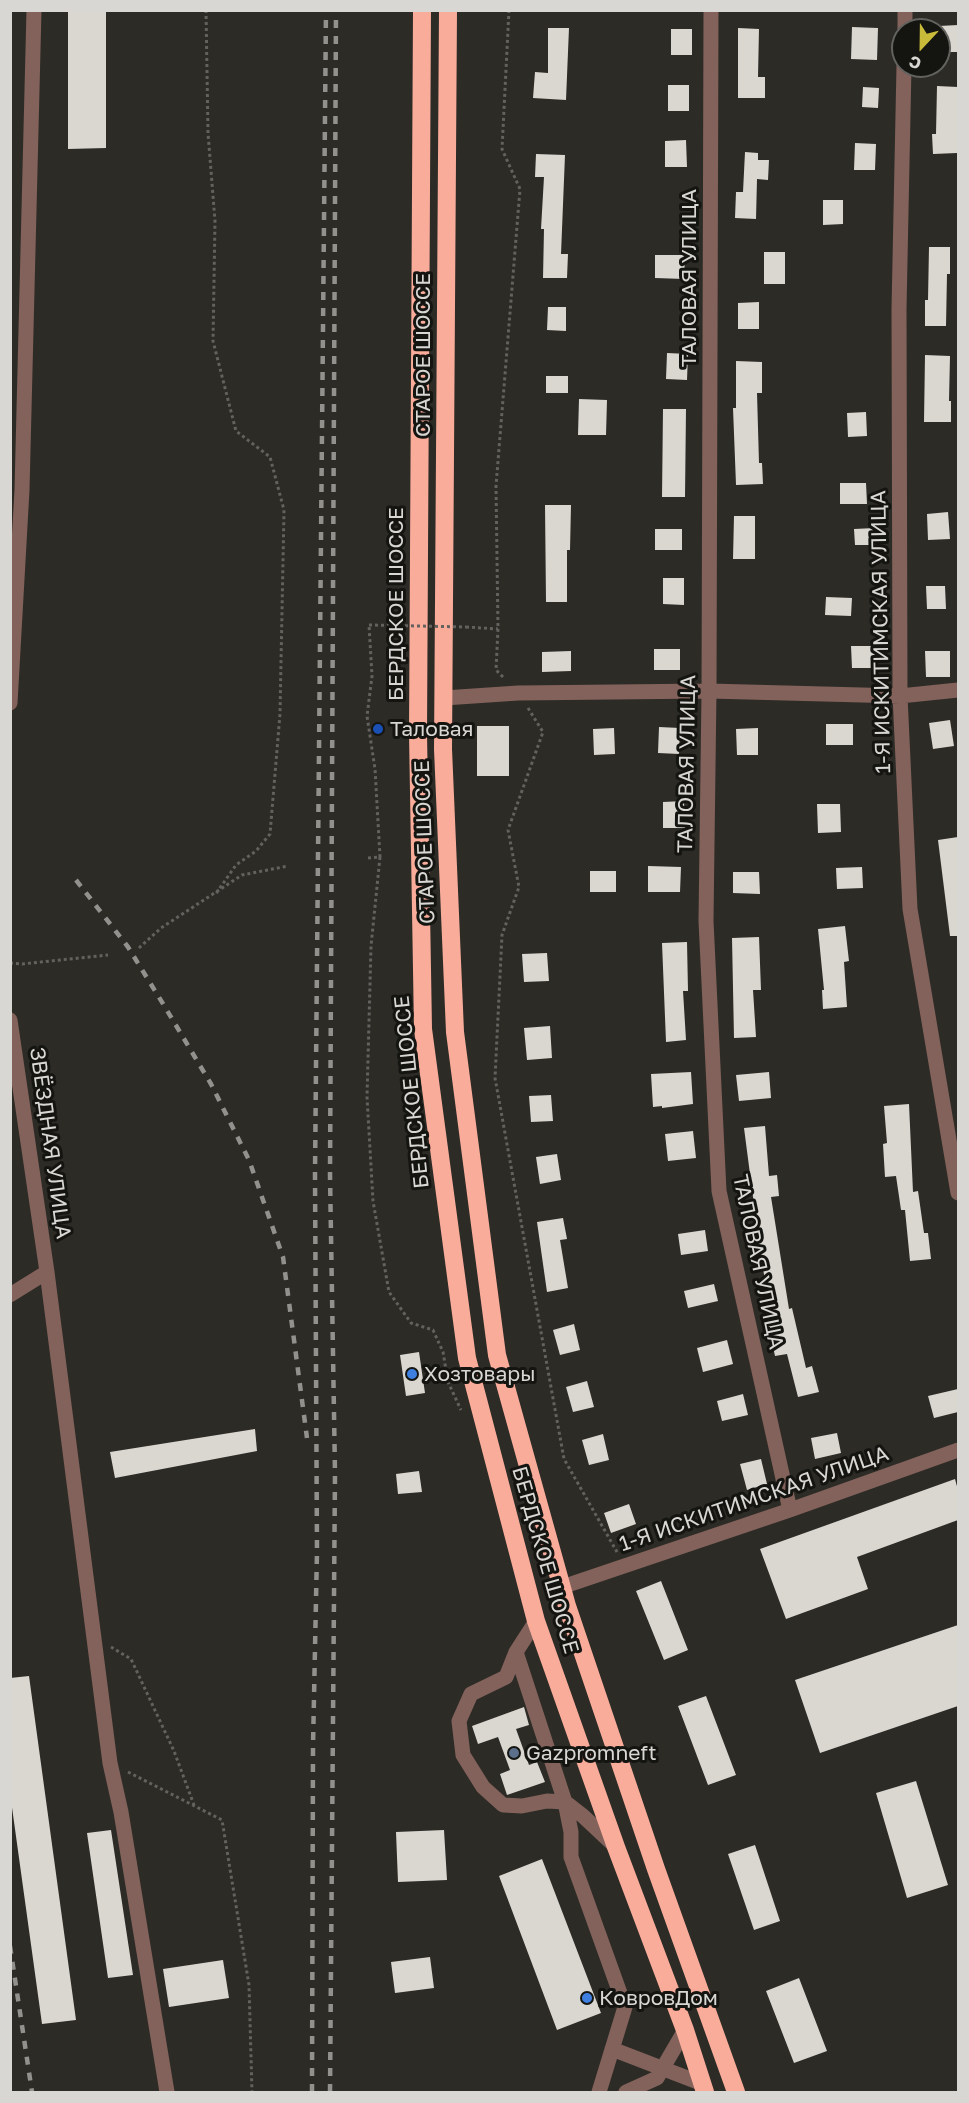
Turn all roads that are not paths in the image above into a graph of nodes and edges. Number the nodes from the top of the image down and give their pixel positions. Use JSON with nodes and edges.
{"nodes":[{"id":1,"x":33,"y":10,"type":"edge"},
{"id":2,"x":422,"y":10,"type":"edge"},
{"id":3,"x":448,"y":10,"type":"edge"},
{"id":4,"x":711,"y":10,"type":"edge"},
{"id":5,"x":904,"y":78,"type":"edge"},
{"id":6,"x":16,"y":490,"type":"edge"},
{"id":7,"x":958,"y":690,"type":"edge"},
{"id":8,"x":709,"y":691,"type":"junction"},
{"id":9,"x":900,"y":696,"type":"junction"},
{"id":10,"x":444,"y":698,"type":"junction"},
{"id":11,"x":10,"y":703,"type":"edge"},
{"id":12,"x":10,"y":1020,"type":"edge"},
{"id":13,"x":958,"y":1193,"type":"edge"},
{"id":14,"x":47,"y":1272,"type":"junction"},
{"id":15,"x":10,"y":1295,"type":"edge"},
{"id":16,"x":958,"y":1450,"type":"edge"},
{"id":17,"x":790,"y":1510,"type":"junction"},
{"id":18,"x":562,"y":1587,"type":"junction"},
{"id":19,"x":536,"y":1621,"type":"junction"},
{"id":20,"x":516,"y":1652,"type":"junction"},
{"id":21,"x":565,"y":1802,"type":"junction"},
{"id":22,"x":616,"y":1847,"type":"junction"},
{"id":23,"x":685,"y":2030,"type":"junction"},
{"id":24,"x":612,"y":2049,"type":"junction"},
{"id":25,"x":660,"y":2073,"type":"junction"},
{"id":26,"x":704,"y":2088,"type":"edge"},
{"id":27,"x":167,"y":2092,"type":"edge"},
{"id":28,"x":599,"y":2092,"type":"edge"},
{"id":29,"x":626,"y":2092,"type":"edge"},
{"id":30,"x":650,"y":2092,"type":"edge"},
{"id":31,"x":736,"y":2092,"type":"edge"}],
"edges":[{"from":1,"to":6,"type":"street"},
{"from":2,"to":19,"type":"highway","name":"БЕРДСКОЕ ШОССЕ"},
{"from":3,"to":10,"type":"highway","name":"СТАРОЕ ШОССЕ"},
{"from":4,"to":8,"type":"street","name":"ТАЛОВАЯ УЛИЦА"},
{"from":5,"to":9,"type":"street","name":"1-Я ИСКИТИМСКАЯ УЛИЦА"},
{"from":6,"to":11,"type":"street"},
{"from":7,"to":9,"type":"street"},
{"from":8,"to":9,"type":"street"},
{"from":8,"to":10,"type":"street"},
{"from":8,"to":17,"type":"street","name":"ТАЛОВАЯ УЛИЦА"},
{"from":9,"to":13,"type":"street","name":"1-Я ИСКИТИМСКАЯ УЛИЦА"},
{"from":10,"to":18,"type":"highway","name":"СТАРОЕ ШОССЕ"},
{"from":12,"to":14,"type":"street","name":"ЗВЁЗДНАЯ УЛИЦА"},
{"from":14,"to":15,"type":"street"},
{"from":14,"to":27,"type":"street","name":"ЗВЁЗДНАЯ УЛИЦА"},
{"from":16,"to":17,"type":"street","name":"1-Я ИСКИТИМСКАЯ УЛИЦА"},
{"from":17,"to":18,"type":"street","name":"1-Я ИСКИТИМСКАЯ УЛИЦА"},
{"from":18,"to":31,"type":"highway","name":"БЕРДСКОЕ ШОССЕ"},
{"from":19,"to":20,"type":"street"},
{"from":19,"to":22,"type":"highway","name":"БЕРДСКОЕ ШОССЕ"},
{"from":20,"to":21,"type":"street"},
{"from":20,"to":21,"type":"street"},
{"from":21,"to":22,"type":"street"},
{"from":21,"to":24,"type":"street"},
{"from":22,"to":23,"type":"highway","name":"БЕРДСКОЕ ШОССЕ"},
{"from":23,"to":25,"type":"street"},
{"from":23,"to":26,"type":"highway","name":"БЕРДСКОЕ ШОССЕ"},
{"from":24,"to":25,"type":"street"},
{"from":24,"to":28,"type":"street"},
{"from":25,"to":26,"type":"street"},
{"from":25,"to":29,"type":"street"},
{"from":25,"to":30,"type":"street"}]}
